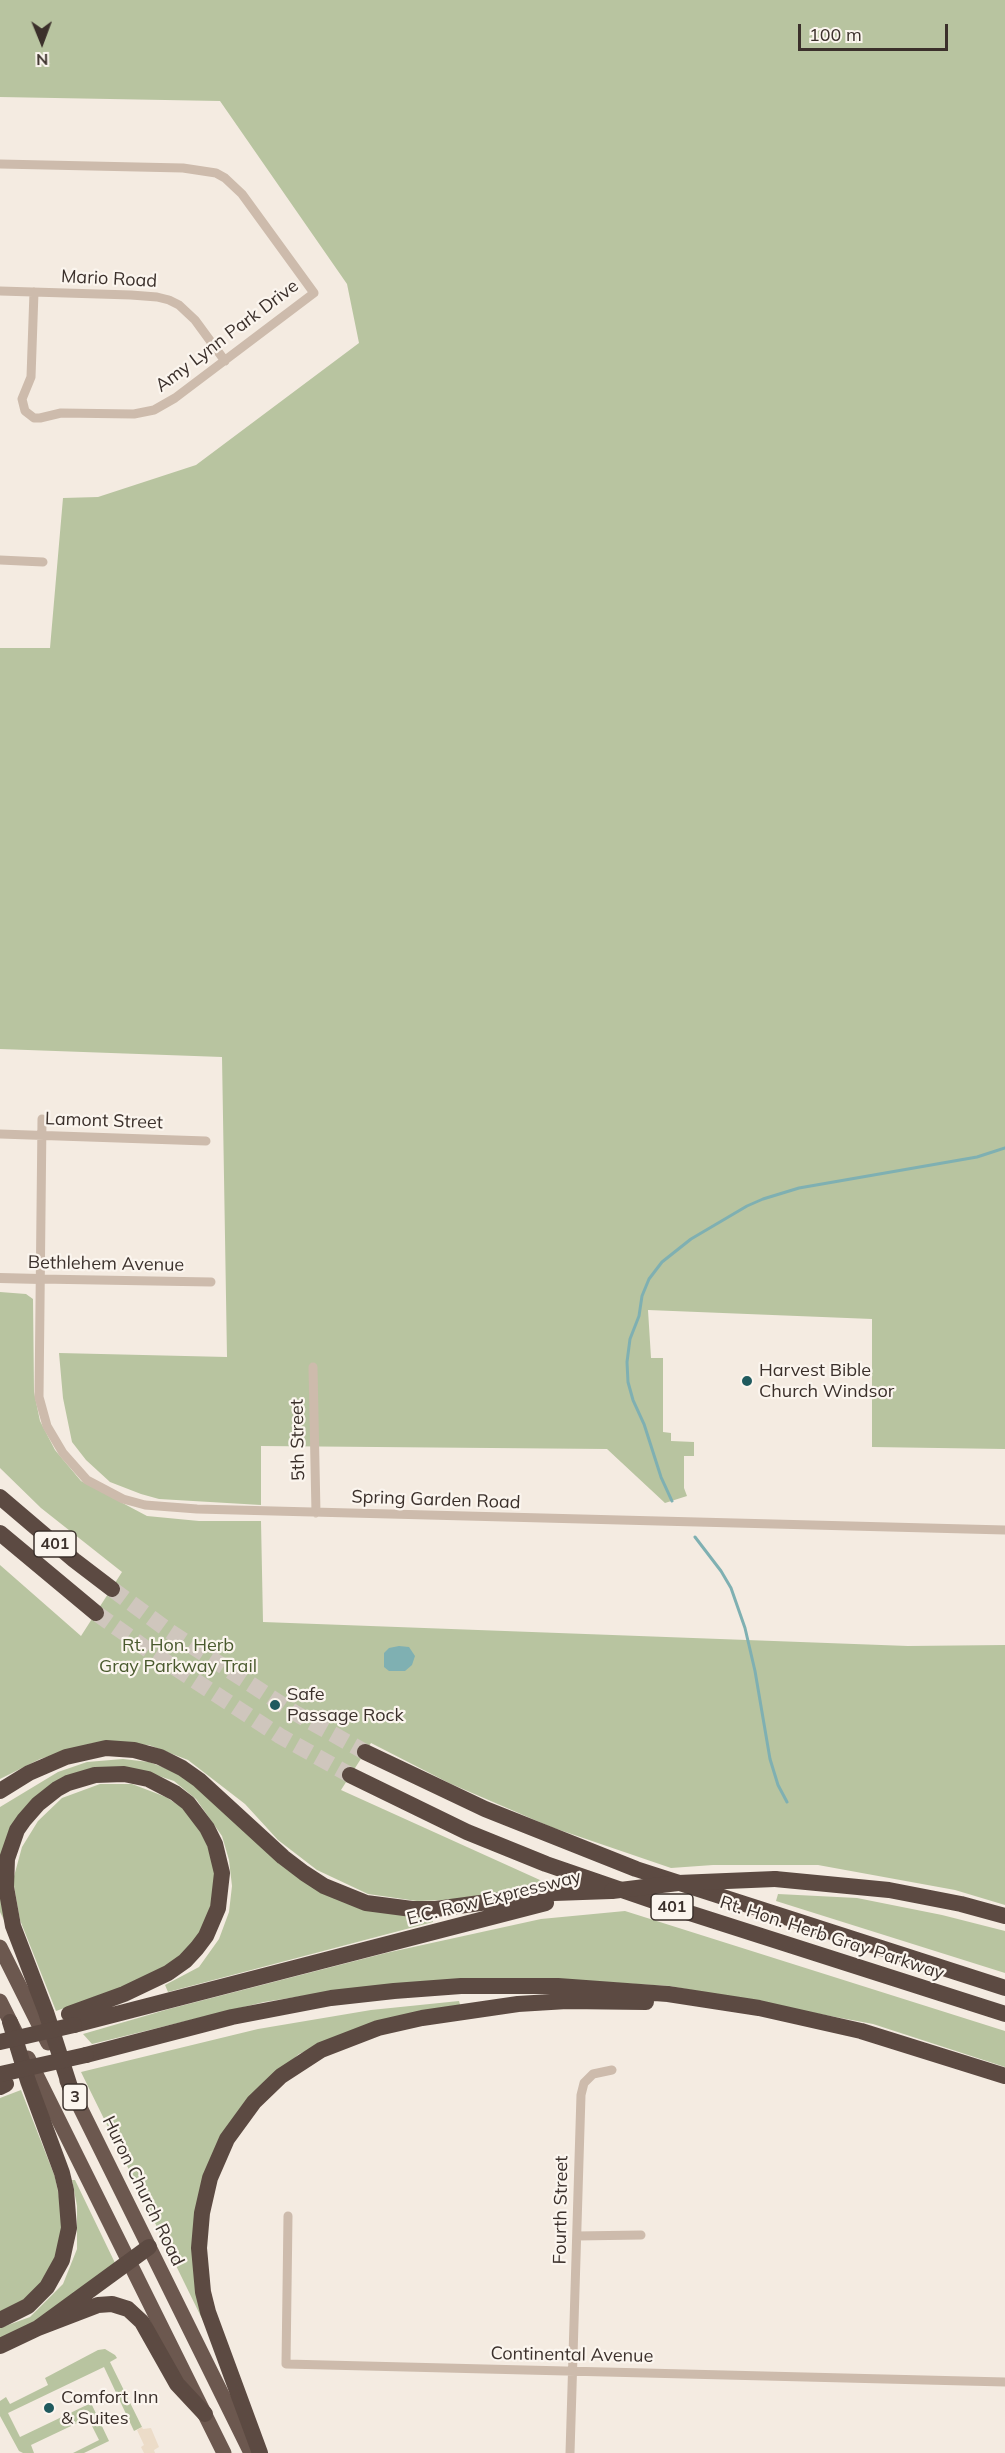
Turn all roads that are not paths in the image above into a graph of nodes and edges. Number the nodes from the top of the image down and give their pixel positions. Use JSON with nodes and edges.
{"nodes":[{"id":1,"x":0,"y":164,"type":"edge"},
{"id":2,"x":0,"y":291,"type":"edge"},
{"id":3,"x":34,"y":292,"type":"junction"},
{"id":4,"x":225,"y":361,"type":"junction"},
{"id":5,"x":0,"y":560,"type":"edge"},
{"id":6,"x":43,"y":562,"type":"dead end"},
{"id":7,"x":42,"y":1119,"type":"dead end"},
{"id":8,"x":0,"y":1134,"type":"edge"},
{"id":9,"x":41,"y":1135,"type":"junction"},
{"id":10,"x":206,"y":1141,"type":"dead end"},
{"id":11,"x":0,"y":1278,"type":"edge"},
{"id":12,"x":40,"y":1279,"type":"junction"},
{"id":13,"x":211,"y":1282,"type":"dead end"},
{"id":14,"x":313,"y":1367,"type":"dead end"},
{"id":15,"x":0,"y":1497,"type":"edge"},
{"id":16,"x":316,"y":1513,"type":"junction"},
{"id":17,"x":1005,"y":1530,"type":"edge"},
{"id":18,"x":0,"y":1533,"type":"edge"},
{"id":19,"x":112,"y":1588,"type":"tunnel mouth"},
{"id":20,"x":96,"y":1612,"type":"tunnel mouth"},
{"id":21,"x":365,"y":1752,"type":"tunnel mouth"},
{"id":22,"x":350,"y":1775,"type":"tunnel mouth"},
{"id":23,"x":1,"y":1789,"type":"edge"},
{"id":24,"x":542,"y":1900,"type":"junction"},
{"id":25,"x":1005,"y":1916,"type":"edge"},
{"id":26,"x":0,"y":1947,"type":"edge"},
{"id":27,"x":1005,"y":1988,"type":"edge"},
{"id":28,"x":0,"y":2001,"type":"edge"},
{"id":29,"x":759,"y":2008,"type":"junction"},
{"id":30,"x":1005,"y":2014,"type":"edge"},
{"id":31,"x":71,"y":2019,"type":"junction"},
{"id":32,"x":10,"y":2022,"type":"junction"},
{"id":33,"x":0,"y":2042,"type":"edge"},
{"id":34,"x":612,"y":2070,"type":"dead end"},
{"id":35,"x":1005,"y":2076,"type":"edge"},
{"id":36,"x":2,"y":2080,"type":"edge"},
{"id":37,"x":71,"y":2090,"type":"junction"},
{"id":38,"x":288,"y":2216,"type":"dead end"},
{"id":39,"x":641,"y":2235,"type":"dead end"},
{"id":40,"x":577,"y":2236,"type":"junction"},
{"id":41,"x":149,"y":2247,"type":"junction"},
{"id":42,"x":130,"y":2263,"type":"junction"},
{"id":43,"x":0,"y":2320,"type":"edge"},
{"id":44,"x":38,"y":2328,"type":"junction"},
{"id":45,"x":0,"y":2346,"type":"edge"},
{"id":46,"x":574,"y":2372,"type":"junction"},
{"id":47,"x":1005,"y":2382,"type":"edge"},
{"id":48,"x":205,"y":2414,"type":"junction"},
{"id":49,"x":224,"y":2453,"type":"edge"},
{"id":50,"x":251,"y":2453,"type":"edge"},
{"id":51,"x":260,"y":2453,"type":"edge"},
{"id":52,"x":570,"y":2453,"type":"edge"}],
"edges":[{"from":1,"to":4,"type":"street","name":"Amy Lynn Park Drive"},
{"from":2,"to":3,"type":"street","name":"Mario Road"},
{"from":3,"to":4,"type":"street","name":"Mario Road"},
{"from":3,"to":4,"type":"street","name":"Amy Lynn Park Drive"},
{"from":5,"to":6,"type":"street"},
{"from":7,"to":9,"type":"street","name":"Spring Garden Road"},
{"from":8,"to":9,"type":"street","name":"Lamont Street"},
{"from":9,"to":10,"type":"street","name":"Lamont Street"},
{"from":9,"to":12,"type":"street","name":"Spring Garden Road"},
{"from":11,"to":12,"type":"street","name":"Bethlehem Avenue"},
{"from":12,"to":13,"type":"street","name":"Bethlehem Avenue"},
{"from":12,"to":16,"type":"street","name":"Spring Garden Road"},
{"from":14,"to":16,"type":"street","name":"5th Street"},
{"from":15,"to":19,"type":"highway","number":"401"},
{"from":16,"to":17,"type":"street","name":"Spring Garden Road"},
{"from":18,"to":20,"type":"highway","number":"401"},
{"from":21,"to":27,"type":"highway","name":"Rt. Hon. Herb Gray Parkway","number":"401"},
{"from":22,"to":30,"type":"highway","name":"Rt. Hon. Herb Gray Parkway","number":"401"},
{"from":23,"to":24,"type":"highway"},
{"from":24,"to":25,"type":"highway","bridge":true},
{"from":24,"to":31,"type":"highway","name":"E.C. Row Expressway"},
{"from":26,"to":37,"type":"highway","name":"Huron Church Road","number":"3"},
{"from":28,"to":32,"type":"highway","number":"3"},
{"from":29,"to":35,"type":"highway"},
{"from":29,"to":36,"type":"highway","bridge":true},
{"from":29,"to":51,"type":"highway"},
{"from":31,"to":33,"type":"highway","bridge":true},
{"from":31,"to":37,"type":"highway"},
{"from":32,"to":42,"type":"highway","number":"3"},
{"from":32,"to":43,"type":"highway"},
{"from":34,"to":40,"type":"street","name":"Fourth Street"},
{"from":37,"to":41,"type":"highway","name":"Huron Church Road","number":"3"},
{"from":38,"to":46,"type":"street","name":"Continental Avenue"},
{"from":39,"to":40,"type":"street"},
{"from":40,"to":46,"type":"street","name":"Fourth Street"},
{"from":41,"to":42,"type":"highway"},
{"from":41,"to":50,"type":"highway","name":"Huron Church Road","number":"3"},
{"from":42,"to":44,"type":"highway"},
{"from":42,"to":48,"type":"highway","number":"3"},
{"from":44,"to":45,"type":"highway"},
{"from":44,"to":48,"type":"highway"},
{"from":46,"to":47,"type":"street","name":"Continental Avenue"},
{"from":46,"to":52,"type":"street","name":"Fourth Street"},
{"from":48,"to":49,"type":"highway","number":"3"}]}
